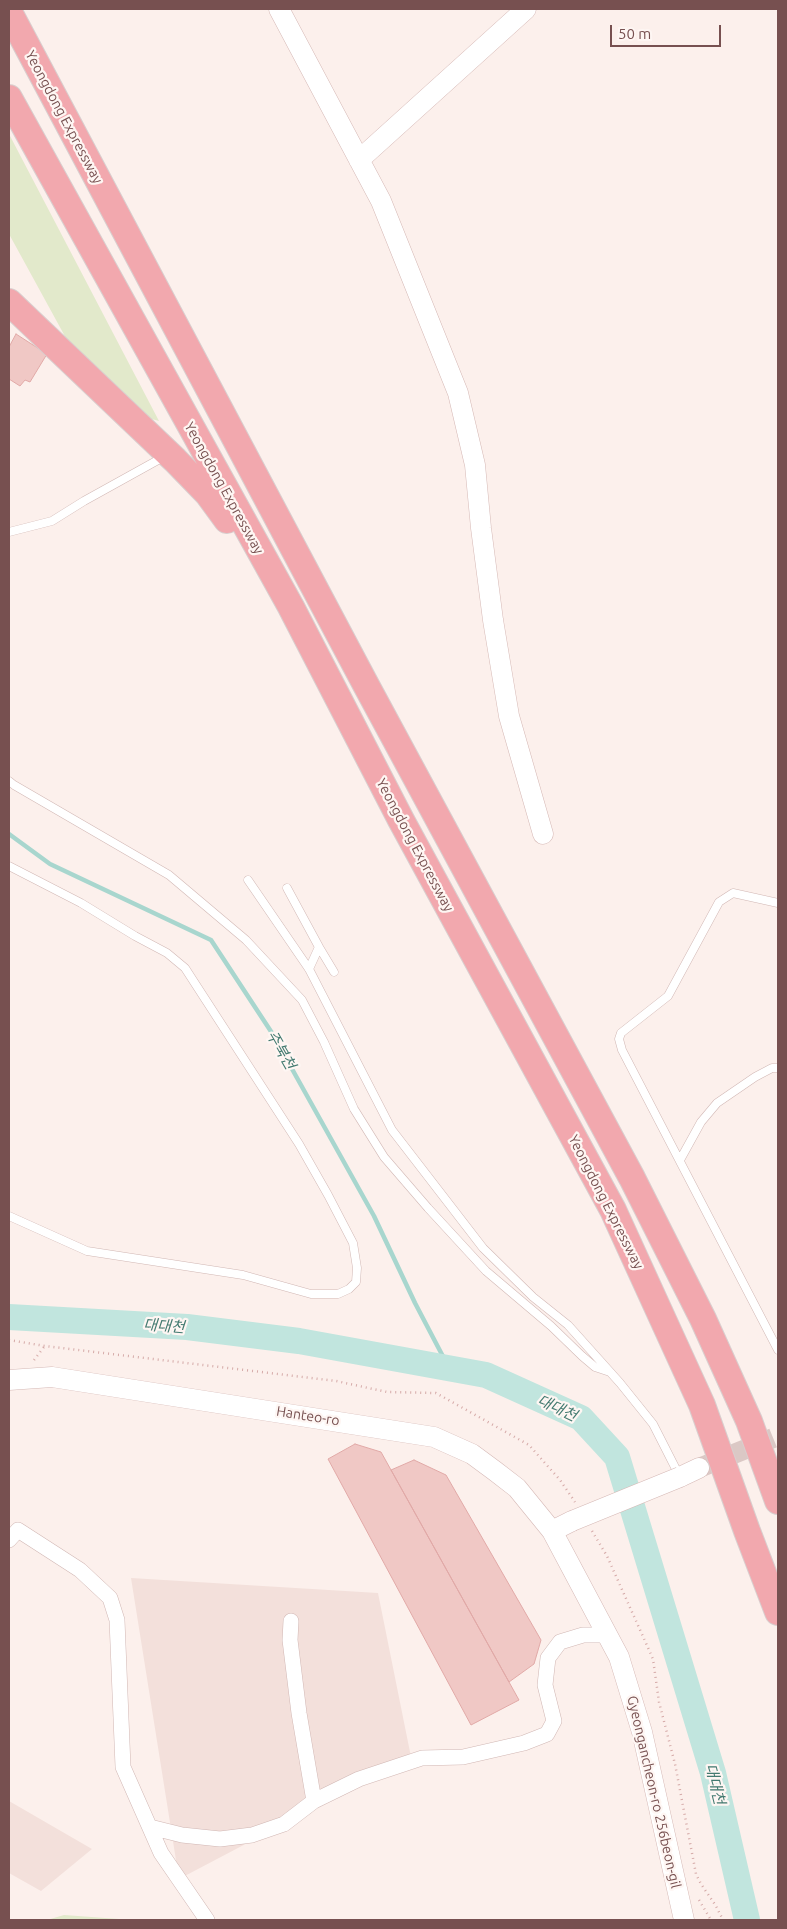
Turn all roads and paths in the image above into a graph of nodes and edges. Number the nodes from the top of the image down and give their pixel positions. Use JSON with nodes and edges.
{"nodes":[{"id":1,"x":279,"y":9,"type":"edge"},
{"id":2,"x":526,"y":9,"type":"edge"},
{"id":3,"x":9,"y":12,"type":"edge"},
{"id":4,"x":9,"y":98,"type":"edge"},
{"id":5,"x":359,"y":160,"type":"junction"},
{"id":6,"x":9,"y":302,"type":"edge"},
{"id":7,"x":158,"y":460,"type":"dead end"},
{"id":8,"x":9,"y":532,"type":"edge"},
{"id":9,"x":290,"y":607,"type":"junction"},
{"id":10,"x":9,"y":781,"type":"edge"},
{"id":11,"x":543,"y":834,"type":"dead end"},
{"id":12,"x":9,"y":866,"type":"edge"},
{"id":13,"x":248,"y":880,"type":"dead end"},
{"id":14,"x":287,"y":888,"type":"dead end"},
{"id":15,"x":778,"y":903,"type":"edge"},
{"id":16,"x":319,"y":947,"type":"junction"},
{"id":17,"x":309,"y":969,"type":"junction"},
{"id":18,"x":334,"y":972,"type":"dead end"},
{"id":19,"x":778,"y":1068,"type":"edge"},
{"id":20,"x":680,"y":1160,"type":"junction"},
{"id":21,"x":9,"y":1216,"type":"edge"},
{"id":22,"x":9,"y":1340,"type":"edge"},
{"id":23,"x":778,"y":1350,"type":"edge"},
{"id":24,"x":610,"y":1372,"type":"junction"},
{"id":25,"x":9,"y":1380,"type":"edge"},
{"id":26,"x":700,"y":1468,"type":"tunnel mouth"},
{"id":27,"x":680,"y":1477,"type":"junction"},
{"id":28,"x":778,"y":1501,"type":"edge"},
{"id":29,"x":579,"y":1517,"type":"junction"},
{"id":30,"x":552,"y":1531,"type":"junction"},
{"id":31,"x":9,"y":1540,"type":"edge"},
{"id":32,"x":778,"y":1612,"type":"edge"},
{"id":33,"x":291,"y":1621,"type":"dead end"},
{"id":34,"x":608,"y":1634,"type":"junction"},
{"id":35,"x":314,"y":1801,"type":"junction"},
{"id":36,"x":150,"y":1827,"type":"junction"},
{"id":37,"x":207,"y":1920,"type":"edge"},
{"id":38,"x":684,"y":1920,"type":"edge"},
{"id":39,"x":723,"y":1920,"type":"edge"}],
"edges":[{"from":1,"to":5,"type":"street"},
{"from":2,"to":5,"type":"street"},
{"from":3,"to":28,"type":"highway","name":"Yeongdong Expressway"},
{"from":4,"to":9,"type":"highway","name":"Yeongdong Expressway"},
{"from":5,"to":11,"type":"street"},
{"from":6,"to":9,"type":"highway"},
{"from":7,"to":8,"type":"lane"},
{"from":9,"to":32,"type":"highway","name":"Yeongdong Expressway"},
{"from":10,"to":24,"type":"lane"},
{"from":12,"to":21,"type":"lane"},
{"from":13,"to":17,"type":"lane"},
{"from":14,"to":16,"type":"lane"},
{"from":15,"to":20,"type":"lane"},
{"from":16,"to":17,"type":"lane"},
{"from":16,"to":18,"type":"lane"},
{"from":17,"to":24,"type":"lane"},
{"from":19,"to":20,"type":"lane"},
{"from":20,"to":23,"type":"lane"},
{"from":22,"to":29,"type":"path"},
{"from":24,"to":27,"type":"lane"},
{"from":25,"to":30,"type":"street","name":"Hanteo-ro"},
{"from":26,"to":27,"type":"street"},
{"from":27,"to":29,"type":"street","bridge":true},
{"from":29,"to":30,"type":"street"},
{"from":29,"to":39,"type":"path"},
{"from":30,"to":34,"type":"street","name":"Gyeongancheon-ro 256beon-gil"},
{"from":31,"to":36,"type":"street"},
{"from":33,"to":35,"type":"street"},
{"from":34,"to":35,"type":"street"},
{"from":34,"to":38,"type":"street","name":"Gyeongancheon-ro 256beon-gil"},
{"from":35,"to":36,"type":"street"},
{"from":36,"to":37,"type":"street"}]}
